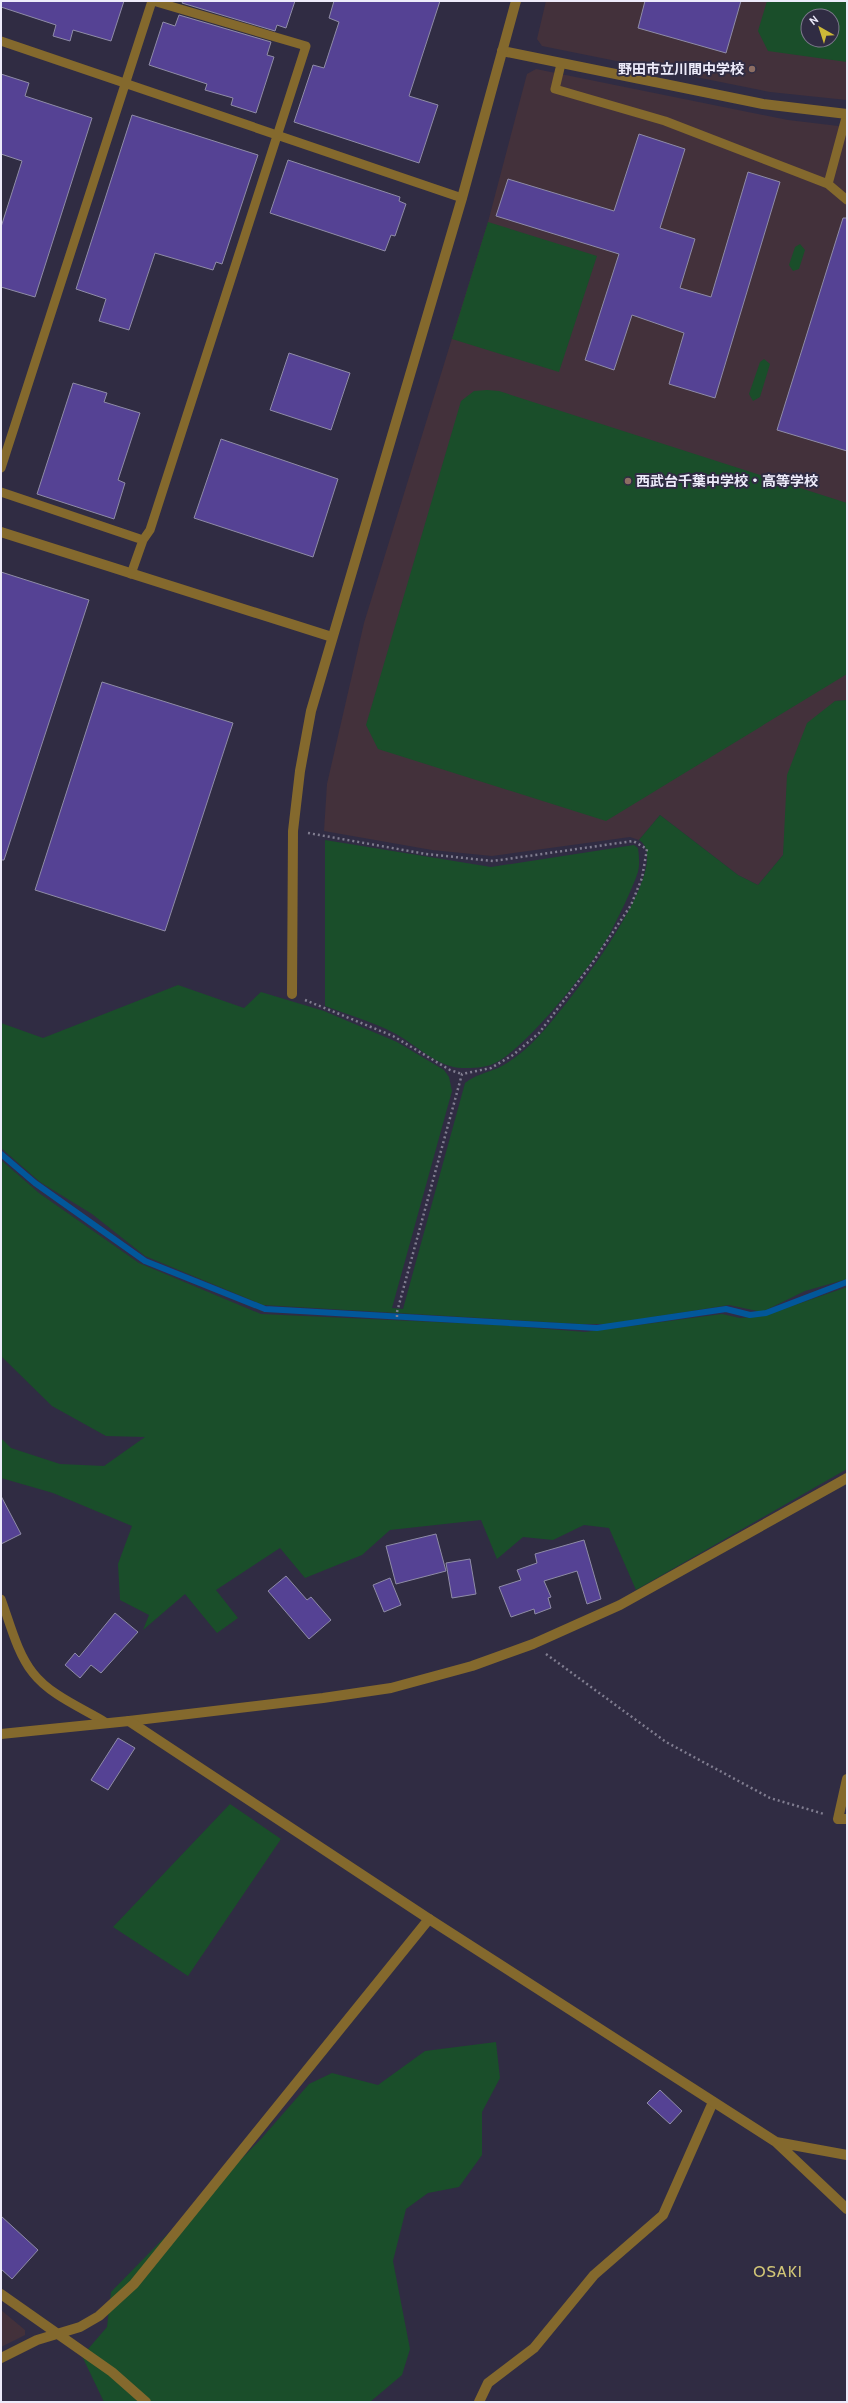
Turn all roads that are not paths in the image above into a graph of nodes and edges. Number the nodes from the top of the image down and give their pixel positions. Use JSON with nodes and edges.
{"nodes":[{"id":1,"x":153,"y":1,"type":"edge"},
{"id":2,"x":516,"y":1,"type":"edge"},
{"id":3,"x":1,"y":41,"type":"edge"},
{"id":4,"x":502,"y":51,"type":"junction"},
{"id":5,"x":560,"y":64,"type":"junction"},
{"id":6,"x":125,"y":83,"type":"junction"},
{"id":7,"x":847,"y":114,"type":"edge"},
{"id":8,"x":276,"y":135,"type":"junction"},
{"id":9,"x":828,"y":184,"type":"junction"},
{"id":10,"x":462,"y":198,"type":"junction"},
{"id":11,"x":847,"y":200,"type":"edge"},
{"id":12,"x":1,"y":468,"type":"edge"},
{"id":13,"x":1,"y":492,"type":"edge"},
{"id":14,"x":1,"y":532,"type":"edge"},
{"id":15,"x":143,"y":540,"type":"junction"},
{"id":16,"x":131,"y":574,"type":"junction"},
{"id":17,"x":332,"y":637,"type":"junction"},
{"id":18,"x":292,"y":994,"type":"road end"},
{"id":19,"x":847,"y":1478,"type":"edge"},
{"id":20,"x":1,"y":1599,"type":"edge"},
{"id":21,"x":129,"y":1721,"type":"junction"},
{"id":22,"x":105,"y":1722,"type":"junction"},
{"id":23,"x":1,"y":1734,"type":"edge"},
{"id":24,"x":847,"y":1779,"type":"edge"},
{"id":25,"x":843,"y":1819,"type":"edge"},
{"id":26,"x":429,"y":1919,"type":"junction"},
{"id":27,"x":712,"y":2102,"type":"junction"},
{"id":28,"x":776,"y":2142,"type":"junction"},
{"id":29,"x":847,"y":2155,"type":"edge"},
{"id":30,"x":847,"y":2210,"type":"edge"},
{"id":31,"x":1,"y":2294,"type":"edge"},
{"id":32,"x":57,"y":2333,"type":"junction"},
{"id":33,"x":1,"y":2358,"type":"edge"},
{"id":34,"x":146,"y":2402,"type":"edge"},
{"id":35,"x":479,"y":2402,"type":"edge"}],
"edges":[{"from":1,"to":6,"type":"lane"},
{"from":1,"to":8,"type":"lane"},
{"from":2,"to":4,"type":"street"},
{"from":3,"to":6,"type":"lane"},
{"from":4,"to":5,"type":"street"},
{"from":4,"to":10,"type":"street"},
{"from":5,"to":7,"type":"street"},
{"from":5,"to":9,"type":"lane"},
{"from":6,"to":8,"type":"lane"},
{"from":6,"to":12,"type":"lane"},
{"from":7,"to":9,"type":"lane"},
{"from":8,"to":10,"type":"lane"},
{"from":8,"to":15,"type":"lane"},
{"from":9,"to":11,"type":"lane"},
{"from":10,"to":17,"type":"street"},
{"from":13,"to":15,"type":"lane"},
{"from":14,"to":16,"type":"street"},
{"from":15,"to":16,"type":"lane"},
{"from":16,"to":17,"type":"street"},
{"from":17,"to":18,"type":"street"},
{"from":19,"to":21,"type":"street"},
{"from":20,"to":22,"type":"lane"},
{"from":21,"to":22,"type":"street"},
{"from":21,"to":26,"type":"street"},
{"from":22,"to":23,"type":"street"},
{"from":24,"to":25,"type":"street"},
{"from":26,"to":27,"type":"street"},
{"from":26,"to":32,"type":"street"},
{"from":27,"to":28,"type":"street"},
{"from":27,"to":35,"type":"street"},
{"from":28,"to":29,"type":"street"},
{"from":28,"to":30,"type":"street"},
{"from":31,"to":32,"type":"street"},
{"from":32,"to":33,"type":"street"},
{"from":32,"to":34,"type":"street"}]}
